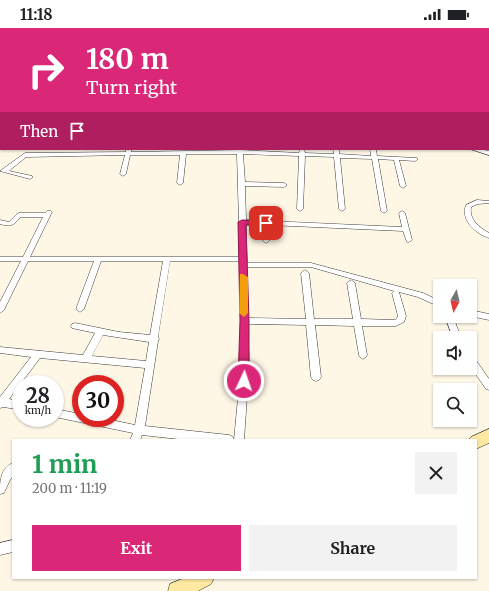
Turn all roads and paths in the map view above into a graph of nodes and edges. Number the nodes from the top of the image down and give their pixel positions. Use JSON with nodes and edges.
{"nodes":[{"id":1,"x":373,"y":150,"type":"edge"},
{"id":2,"x":477,"y":150,"type":"edge"},
{"id":3,"x":128,"y":151,"type":"edge"},
{"id":4,"x":302,"y":151,"type":"edge"},
{"id":5,"x":183,"y":152,"type":"junction"},
{"id":6,"x":240,"y":152,"type":"junction"},
{"id":7,"x":336,"y":152,"type":"edge"},
{"id":8,"x":489,"y":153,"type":"edge"},
{"id":9,"x":375,"y":158,"type":"junction"},
{"id":10,"x":396,"y":158,"type":"junction"},
{"id":11,"x":415,"y":159,"type":"dead end"},
{"id":12,"x":3,"y":171,"type":"edge"},
{"id":13,"x":123,"y":174,"type":"dead end"},
{"id":14,"x":30,"y":177,"type":"dead end"},
{"id":15,"x":180,"y":183,"type":"dead end"},
{"id":16,"x":242,"y":184,"type":"junction"},
{"id":17,"x":284,"y":185,"type":"dead end"},
{"id":18,"x":403,"y":186,"type":"dead end"},
{"id":19,"x":487,"y":202,"type":"dead end"},
{"id":20,"x":300,"y":209,"type":"dead end"},
{"id":21,"x":342,"y":209,"type":"dead end"},
{"id":22,"x":384,"y":211,"type":"dead end"},
{"id":23,"x":402,"y":213,"type":"dead end"},
{"id":24,"x":0,"y":222,"type":"edge"},
{"id":25,"x":242,"y":222,"type":"junction"},
{"id":26,"x":266,"y":223,"type":"junction"},
{"id":27,"x":406,"y":229,"type":"junction"},
{"id":28,"x":489,"y":236,"type":"edge"},
{"id":29,"x":409,"y":240,"type":"dead end"},
{"id":30,"x":266,"y":241,"type":"dead end"},
{"id":31,"x":0,"y":259,"type":"edge"},
{"id":32,"x":25,"y":259,"type":"junction"},
{"id":33,"x":98,"y":259,"type":"junction"},
{"id":34,"x":168,"y":259,"type":"junction"},
{"id":35,"x":243,"y":262,"type":"junction"},
{"id":36,"x":306,"y":273,"type":"dead end"},
{"id":37,"x":350,"y":283,"type":"dead end"},
{"id":38,"x":396,"y":293,"type":"dead end"},
{"id":39,"x":433,"y":301,"type":"edge"},
{"id":40,"x":80,"y":309,"type":"dead end"},
{"id":41,"x":0,"y":310,"type":"edge"},
{"id":42,"x":477,"y":314,"type":"edge"},
{"id":43,"x":489,"y":317,"type":"edge"},
{"id":44,"x":244,"y":321,"type":"junction"},
{"id":45,"x":311,"y":322,"type":"junction"},
{"id":46,"x":358,"y":322,"type":"junction"},
{"id":47,"x":75,"y":326,"type":"dead end"},
{"id":48,"x":100,"y":331,"type":"junction"},
{"id":49,"x":155,"y":339,"type":"junction"},
{"id":50,"x":0,"y":350,"type":"edge"},
{"id":51,"x":38,"y":354,"type":"junction"},
{"id":52,"x":363,"y":355,"type":"dead end"},
{"id":53,"x":86,"y":358,"type":"junction"},
{"id":54,"x":150,"y":365,"type":"junction"},
{"id":55,"x":477,"y":368,"type":"edge"},
{"id":56,"x":316,"y":377,"type":"dead end"},
{"id":57,"x":489,"y":386,"type":"edge"},
{"id":58,"x":1,"y":403,"type":"edge"},
{"id":59,"x":12,"y":405,"type":"edge"},
{"id":60,"x":64,"y":415,"type":"edge"},
{"id":61,"x":139,"y":430,"type":"junction"},
{"id":62,"x":489,"y":436,"type":"edge"},
{"id":63,"x":135,"y":439,"type":"edge"},
{"id":64,"x":220,"y":439,"type":"edge"},
{"id":65,"x":239,"y":439,"type":"edge"},
{"id":66,"x":477,"y":442,"type":"edge"},
{"id":67,"x":12,"y":469,"type":"edge"},
{"id":68,"x":0,"y":489,"type":"edge"},
{"id":69,"x":12,"y":546,"type":"edge"},
{"id":70,"x":0,"y":549,"type":"edge"},
{"id":71,"x":202,"y":579,"type":"edge"},
{"id":72,"x":177,"y":591,"type":"edge"}],
"edges":[{"from":1,"to":9,"type":"street"},
{"from":2,"to":8,"type":"street"},
{"from":3,"to":5,"type":"street"},
{"from":3,"to":12,"type":"street"},
{"from":3,"to":13,"type":"street"},
{"from":4,"to":6,"type":"street"},
{"from":4,"to":7,"type":"street"},
{"from":4,"to":20,"type":"street"},
{"from":5,"to":6,"type":"street"},
{"from":5,"to":15,"type":"street"},
{"from":6,"to":16,"type":"street"},
{"from":7,"to":9,"type":"street"},
{"from":7,"to":21,"type":"street"},
{"from":9,"to":10,"type":"street"},
{"from":9,"to":22,"type":"street"},
{"from":10,"to":11,"type":"street"},
{"from":10,"to":18,"type":"street"},
{"from":12,"to":14,"type":"street"},
{"from":16,"to":17,"type":"street"},
{"from":16,"to":25,"type":"street"},
{"from":19,"to":28,"type":"street"},
{"from":23,"to":27,"type":"street"},
{"from":24,"to":32,"type":"street"},
{"from":25,"to":26,"type":"street"},
{"from":25,"to":35,"type":"street"},
{"from":26,"to":27,"type":"street"},
{"from":26,"to":30,"type":"street"},
{"from":27,"to":29,"type":"street"},
{"from":31,"to":32,"type":"street"},
{"from":32,"to":33,"type":"street"},
{"from":32,"to":41,"type":"street"},
{"from":33,"to":34,"type":"street"},
{"from":33,"to":40,"type":"street"},
{"from":34,"to":35,"type":"street"},
{"from":34,"to":49,"type":"street"},
{"from":35,"to":39,"type":"street"},
{"from":35,"to":44,"type":"street"},
{"from":36,"to":45,"type":"street"},
{"from":37,"to":46,"type":"street"},
{"from":38,"to":46,"type":"street"},
{"from":42,"to":43,"type":"street"},
{"from":44,"to":45,"type":"street"},
{"from":44,"to":65,"type":"street"},
{"from":45,"to":46,"type":"street"},
{"from":45,"to":56,"type":"street"},
{"from":46,"to":52,"type":"street"},
{"from":47,"to":48,"type":"street"},
{"from":48,"to":49,"type":"street"},
{"from":48,"to":53,"type":"street"},
{"from":49,"to":54,"type":"street"},
{"from":50,"to":51,"type":"street"},
{"from":51,"to":53,"type":"street"},
{"from":51,"to":58,"type":"street"},
{"from":53,"to":54,"type":"street"},
{"from":54,"to":61,"type":"street"},
{"from":55,"to":57,"type":"street"},
{"from":58,"to":59,"type":"street"},
{"from":60,"to":61,"type":"street"},
{"from":61,"to":63,"type":"street"},
{"from":61,"to":64,"type":"street"},
{"from":62,"to":66,"type":"street"},
{"from":67,"to":68,"type":"street"},
{"from":69,"to":70,"type":"street"},
{"from":71,"to":72,"type":"street"}]}
